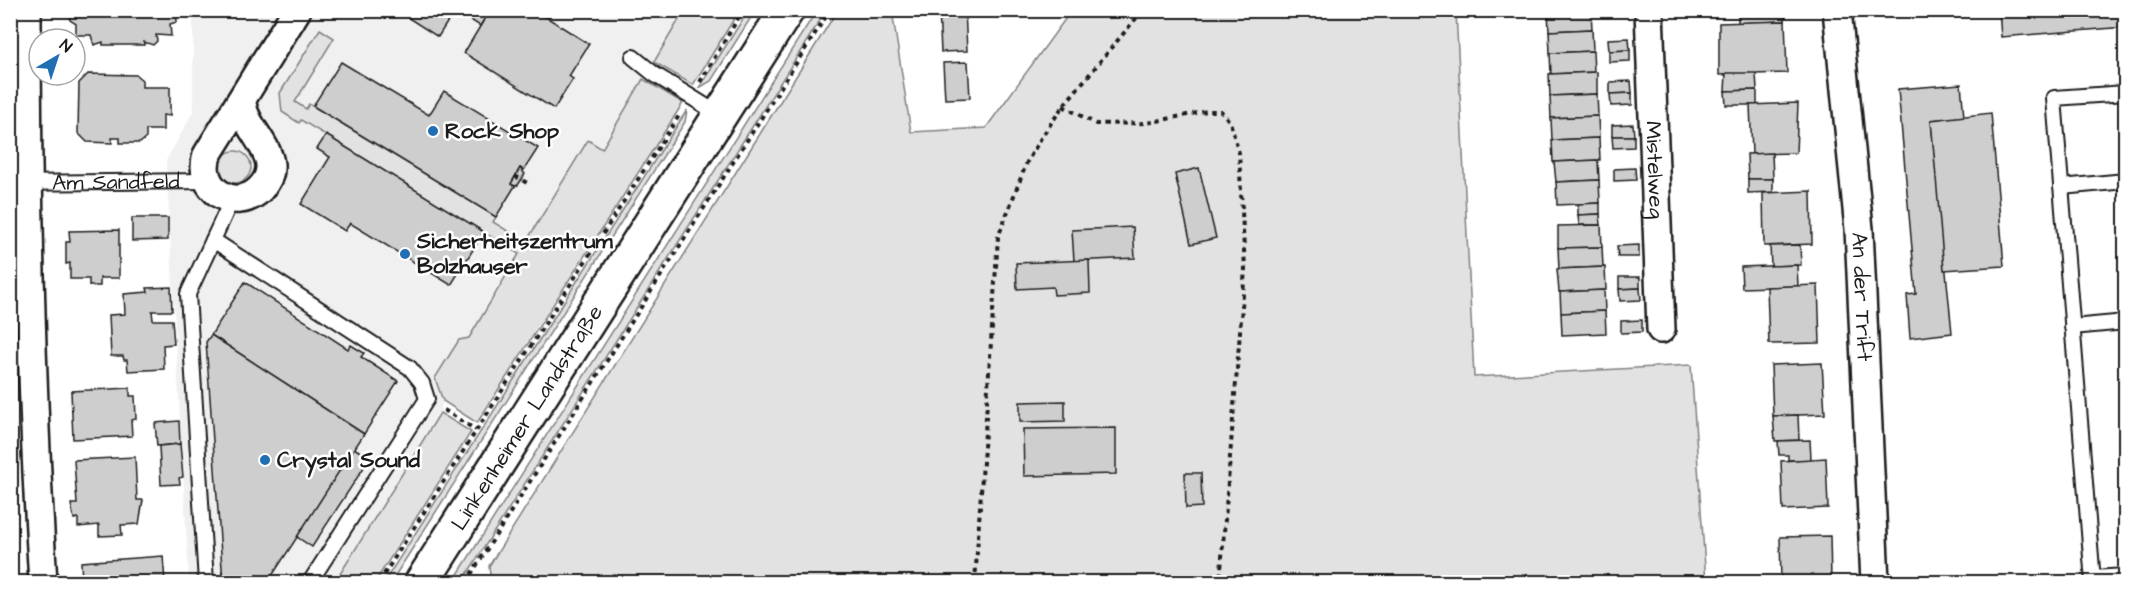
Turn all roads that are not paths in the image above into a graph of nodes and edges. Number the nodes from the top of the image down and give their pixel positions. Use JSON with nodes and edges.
{"nodes":[{"id":1,"x":27,"y":10,"type":"edge"},
{"id":2,"x":297,"y":10,"type":"edge"},
{"id":3,"x":788,"y":10,"type":"edge"},
{"id":4,"x":1649,"y":10,"type":"edge"},
{"id":5,"x":1837,"y":10,"type":"edge"},
{"id":6,"x":633,"y":57,"type":"dead end"},
{"id":7,"x":2126,"y":93,"type":"edge"},
{"id":8,"x":242,"y":102,"type":"junction"},
{"id":9,"x":720,"y":115,"type":"junction"},
{"id":10,"x":207,"y":181,"type":"junction"},
{"id":11,"x":2126,"y":181,"type":"edge"},
{"id":12,"x":19,"y":183,"type":"edge"},
{"id":13,"x":2061,"y":187,"type":"junction"},
{"id":14,"x":232,"y":199,"type":"junction"},
{"id":15,"x":213,"y":240,"type":"junction"},
{"id":16,"x":2126,"y":322,"type":"edge"},
{"id":17,"x":2072,"y":327,"type":"junction"},
{"id":18,"x":1661,"y":329,"type":"dead end"},
{"id":19,"x":2126,"y":576,"type":"edge"},
{"id":20,"x":2093,"y":580,"type":"edge"},
{"id":21,"x":43,"y":582,"type":"edge"},
{"id":22,"x":206,"y":582,"type":"edge"},
{"id":23,"x":310,"y":582,"type":"edge"},
{"id":24,"x":422,"y":582,"type":"edge"},
{"id":25,"x":1875,"y":582,"type":"edge"}],
"edges":[{"from":1,"to":12,"type":"street"},
{"from":2,"to":8,"type":"street","name":"Am Sandfeld"},
{"from":3,"to":9,"type":"main road","name":"Linkenheimer Landstraße"},
{"from":4,"to":18,"type":"street","name":"Mistelweg"},
{"from":5,"to":25,"type":"street","name":"An der Trift"},
{"from":6,"to":9,"type":"lane"},
{"from":7,"to":13,"type":"lane"},
{"from":8,"to":10,"type":"street","name":"Am Sandfeld"},
{"from":8,"to":14,"type":"street"},
{"from":9,"to":24,"type":"main road","name":"Linkenheimer Landstraße"},
{"from":10,"to":12,"type":"lane","name":"Am Sandfeld"},
{"from":10,"to":14,"type":"street","name":"Am Sandfeld"},
{"from":11,"to":13,"type":"lane"},
{"from":12,"to":21,"type":"street"},
{"from":13,"to":17,"type":"lane"},
{"from":14,"to":15,"type":"lane"},
{"from":15,"to":22,"type":"lane"},
{"from":15,"to":23,"type":"lane"},
{"from":16,"to":17,"type":"lane"},
{"from":17,"to":20,"type":"lane"},
{"from":19,"to":20,"type":"lane"}]}
